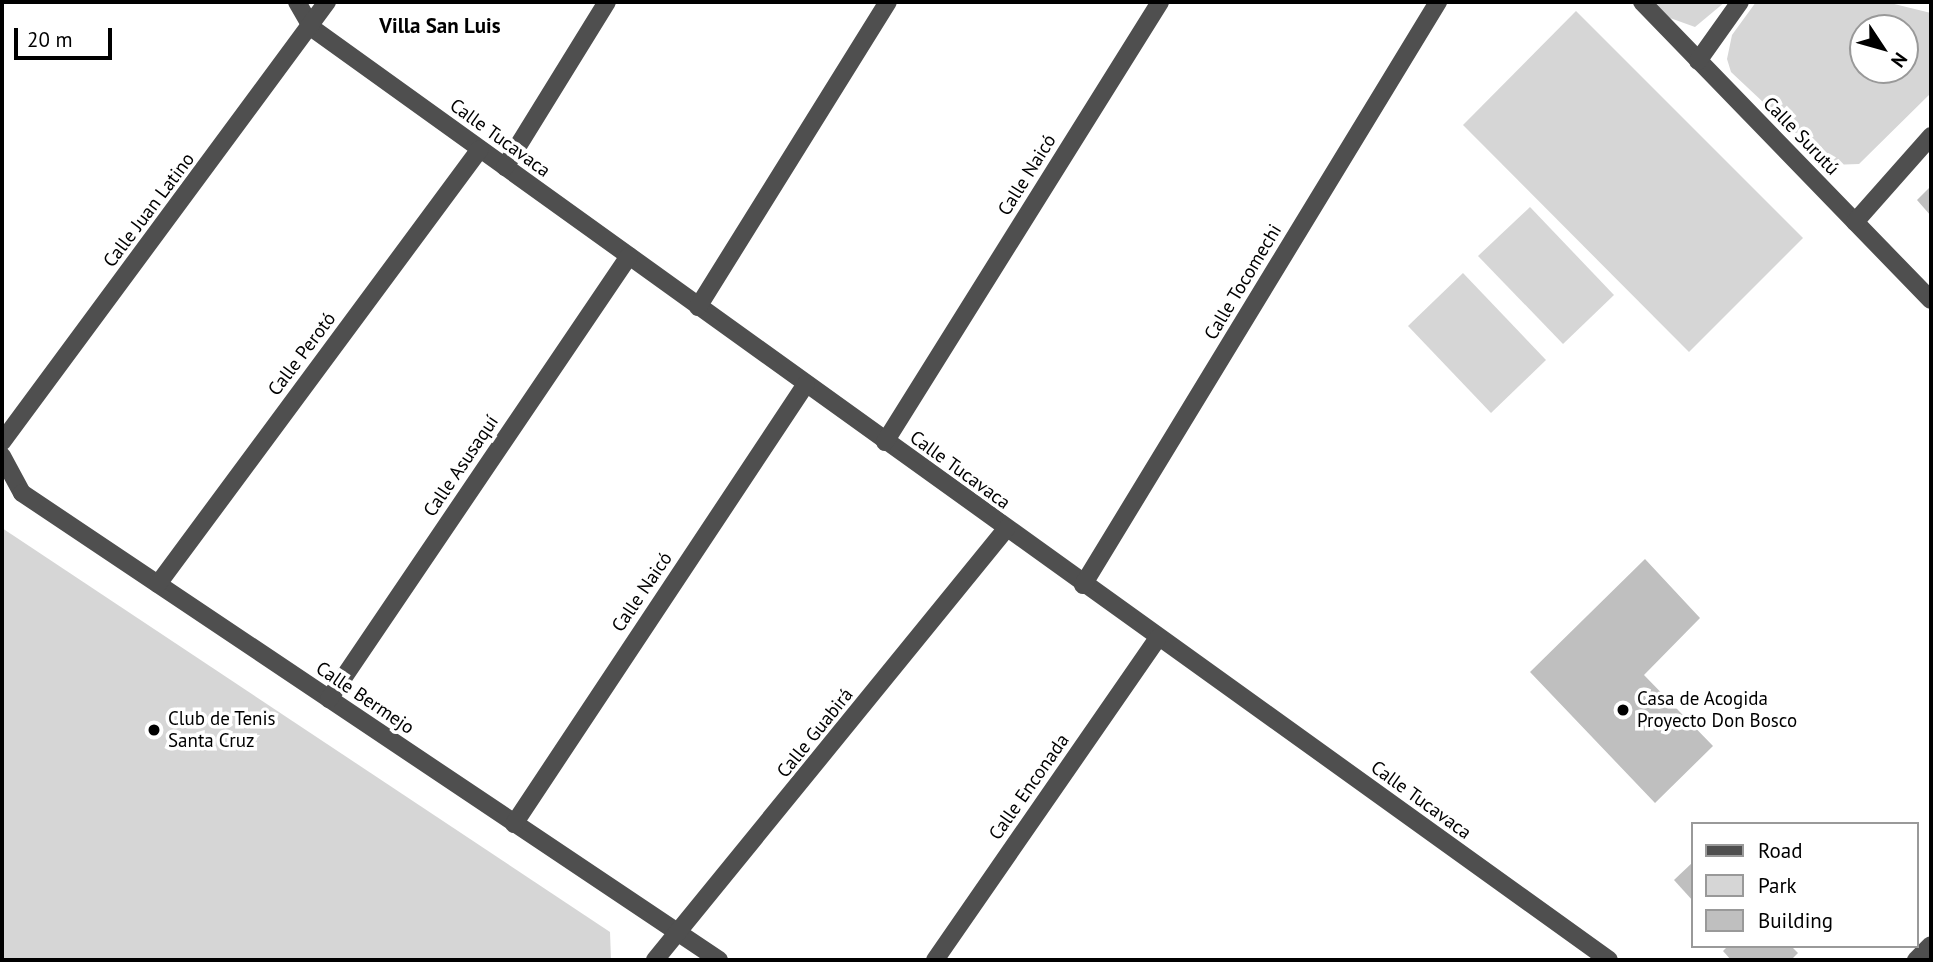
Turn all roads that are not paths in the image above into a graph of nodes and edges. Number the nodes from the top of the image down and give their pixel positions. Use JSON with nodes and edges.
{"nodes":[{"id":1,"x":298,"y":2,"type":"edge"},
{"id":2,"x":327,"y":2,"type":"edge"},
{"id":3,"x":607,"y":2,"type":"edge"},
{"id":4,"x":888,"y":2,"type":"edge"},
{"id":5,"x":1160,"y":2,"type":"edge"},
{"id":6,"x":1438,"y":2,"type":"edge"},
{"id":7,"x":1642,"y":2,"type":"edge"},
{"id":8,"x":1740,"y":2,"type":"edge"},
{"id":9,"x":312,"y":28,"type":"junction"},
{"id":10,"x":1698,"y":61,"type":"junction"},
{"id":11,"x":1931,"y":136,"type":"edge"},
{"id":12,"x":480,"y":149,"type":"junction"},
{"id":13,"x":505,"y":167,"type":"junction"},
{"id":14,"x":1855,"y":222,"type":"junction"},
{"id":15,"x":628,"y":256,"type":"junction"},
{"id":16,"x":1931,"y":300,"type":"edge"},
{"id":17,"x":698,"y":307,"type":"junction"},
{"id":18,"x":806,"y":384,"type":"junction"},
{"id":19,"x":2,"y":442,"type":"edge"},
{"id":20,"x":885,"y":442,"type":"junction"},
{"id":21,"x":2,"y":456,"type":"edge"},
{"id":22,"x":1006,"y":529,"type":"junction"},
{"id":23,"x":158,"y":584,"type":"junction"},
{"id":24,"x":1083,"y":585,"type":"junction"},
{"id":25,"x":1158,"y":638,"type":"junction"},
{"id":26,"x":329,"y":699,"type":"junction"},
{"id":27,"x":514,"y":824,"type":"junction"},
{"id":28,"x":679,"y":935,"type":"junction"},
{"id":29,"x":1931,"y":945,"type":"edge"},
{"id":30,"x":655,"y":960,"type":"edge"},
{"id":31,"x":719,"y":960,"type":"edge"},
{"id":32,"x":935,"y":960,"type":"edge"},
{"id":33,"x":1609,"y":960,"type":"edge"},
{"id":34,"x":1916,"y":960,"type":"edge"}],
"edges":[{"from":1,"to":9,"type":"street","name":"Calle Tucavaca"},
{"from":2,"to":9,"type":"street","name":"Calle Juan Latino"},
{"from":3,"to":13,"type":"street"},
{"from":4,"to":17,"type":"street"},
{"from":5,"to":20,"type":"street","name":"Calle Naicó"},
{"from":6,"to":24,"type":"street","name":"Calle Tocomechi"},
{"from":7,"to":10,"type":"street","name":"Calle Surutú"},
{"from":8,"to":10,"type":"street"},
{"from":9,"to":12,"type":"street","name":"Calle Tucavaca"},
{"from":9,"to":19,"type":"street","name":"Calle Juan Latino"},
{"from":10,"to":14,"type":"street","name":"Calle Surutú"},
{"from":11,"to":14,"type":"street"},
{"from":12,"to":13,"type":"street","name":"Calle Tucavaca"},
{"from":12,"to":23,"type":"street","name":"Calle Perotó"},
{"from":13,"to":15,"type":"street","name":"Calle Tucavaca"},
{"from":14,"to":16,"type":"street","name":"Calle Surutú"},
{"from":15,"to":17,"type":"street","name":"Calle Tucavaca"},
{"from":15,"to":26,"type":"street","name":"Calle Asusaquí"},
{"from":17,"to":18,"type":"street","name":"Calle Tucavaca"},
{"from":18,"to":20,"type":"street","name":"Calle Tucavaca"},
{"from":18,"to":27,"type":"street","name":"Calle Naicó"},
{"from":20,"to":22,"type":"street","name":"Calle Tucavaca"},
{"from":21,"to":23,"type":"street","name":"Calle Bermejo"},
{"from":22,"to":24,"type":"street","name":"Calle Tucavaca"},
{"from":22,"to":28,"type":"street","name":"Calle Guabirá"},
{"from":23,"to":26,"type":"street","name":"Calle Bermejo"},
{"from":24,"to":25,"type":"street","name":"Calle Tucavaca"},
{"from":25,"to":32,"type":"street","name":"Calle Enconada"},
{"from":25,"to":33,"type":"street","name":"Calle Tucavaca"},
{"from":26,"to":27,"type":"street","name":"Calle Bermejo"},
{"from":27,"to":28,"type":"street","name":"Calle Bermejo"},
{"from":28,"to":30,"type":"street","name":"Calle Guabirá"},
{"from":28,"to":31,"type":"street","name":"Calle Bermejo"},
{"from":29,"to":34,"type":"street"}]}
